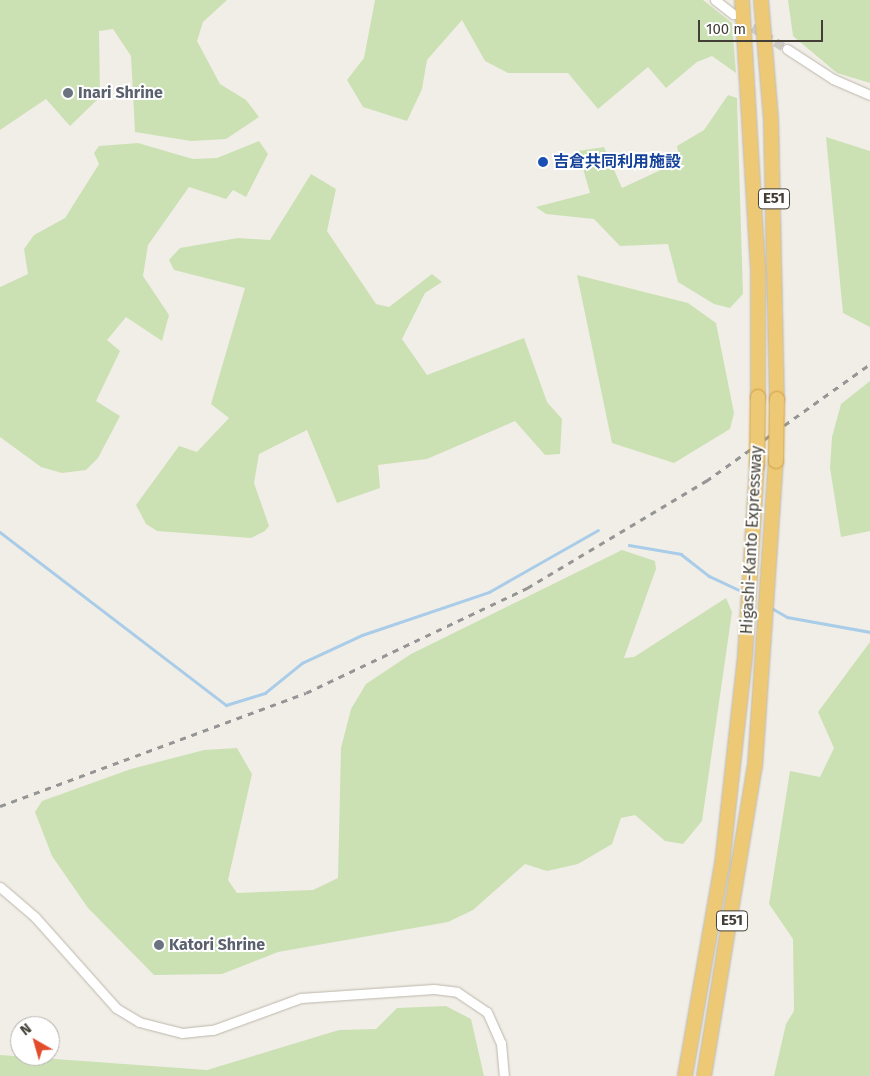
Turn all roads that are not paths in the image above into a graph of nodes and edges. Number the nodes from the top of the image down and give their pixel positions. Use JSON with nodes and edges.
{"nodes":[{"id":1,"x":715,"y":0,"type":"edge"},
{"id":2,"x":742,"y":0,"type":"edge"},
{"id":3,"x":761,"y":0,"type":"edge"},
{"id":4,"x":733,"y":14,"type":"tunnel mouth"},
{"id":5,"x":787,"y":49,"type":"tunnel mouth"},
{"id":6,"x":870,"y":96,"type":"edge"},
{"id":7,"x":0,"y":887,"type":"edge"},
{"id":8,"x":504,"y":1076,"type":"edge"},
{"id":9,"x":685,"y":1076,"type":"edge"},
{"id":10,"x":704,"y":1076,"type":"edge"}],
"edges":[{"from":1,"to":4,"type":"street"},
{"from":2,"to":9,"type":"highway","name":"Higashi-Kanto Expressway","number":"E51","bridge":true},
{"from":3,"to":10,"type":"highway","name":"Higashi-Kanto Expressway","number":"E51","bridge":true},
{"from":5,"to":6,"type":"street"},
{"from":7,"to":8,"type":"street"}]}
